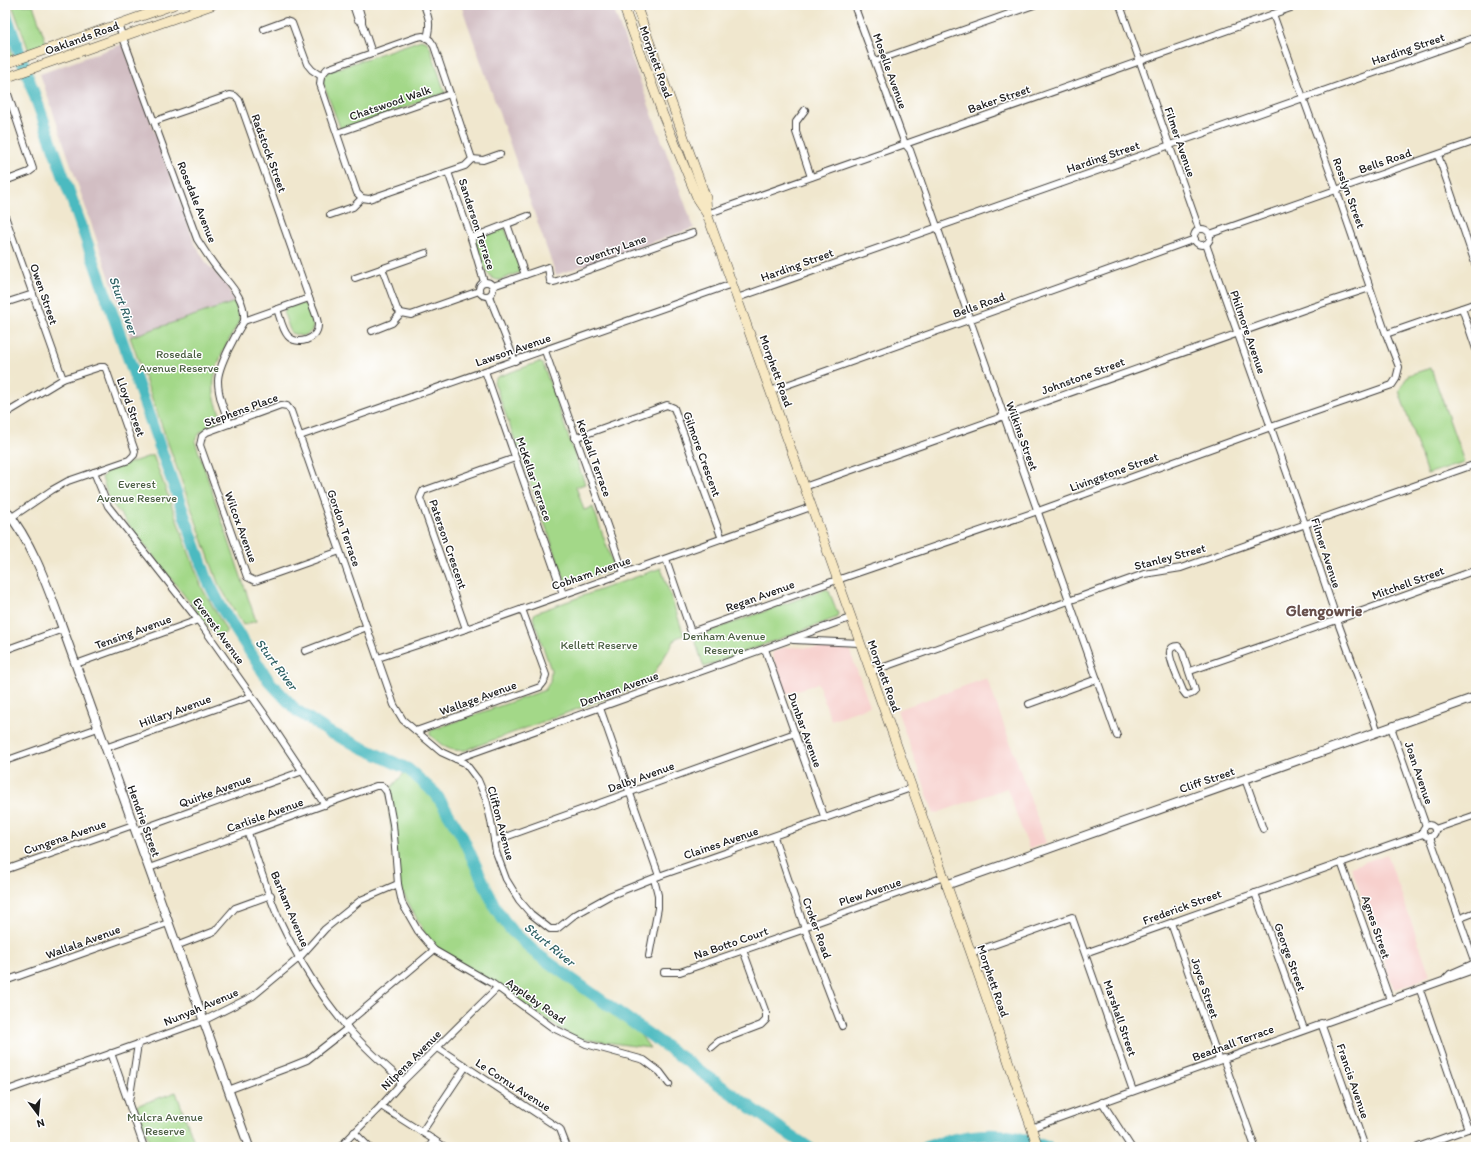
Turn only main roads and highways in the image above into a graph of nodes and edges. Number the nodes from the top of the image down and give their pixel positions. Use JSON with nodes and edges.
{"nodes":[{"id":1,"x":173,"y":5,"type":"edge"},
{"id":2,"x":212,"y":5,"type":"edge"},
{"id":3,"x":624,"y":5,"type":"edge"},
{"id":4,"x":636,"y":5,"type":"edge"},
{"id":5,"x":6,"y":64,"type":"edge"},
{"id":6,"x":5,"y":78,"type":"edge"},
{"id":7,"x":707,"y":214,"type":"junction"},
{"id":8,"x":1038,"y":1147,"type":"edge"}],
"edges":[{"from":1,"to":5,"type":"main road","name":"Oaklands Road"},
{"from":2,"to":6,"type":"main road","name":"Oaklands Road"},
{"from":3,"to":7,"type":"main road","name":"Morphett Road"},
{"from":4,"to":7,"type":"main road","name":"Morphett Road"},
{"from":7,"to":8,"type":"main road","name":"Morphett Road"}]}
